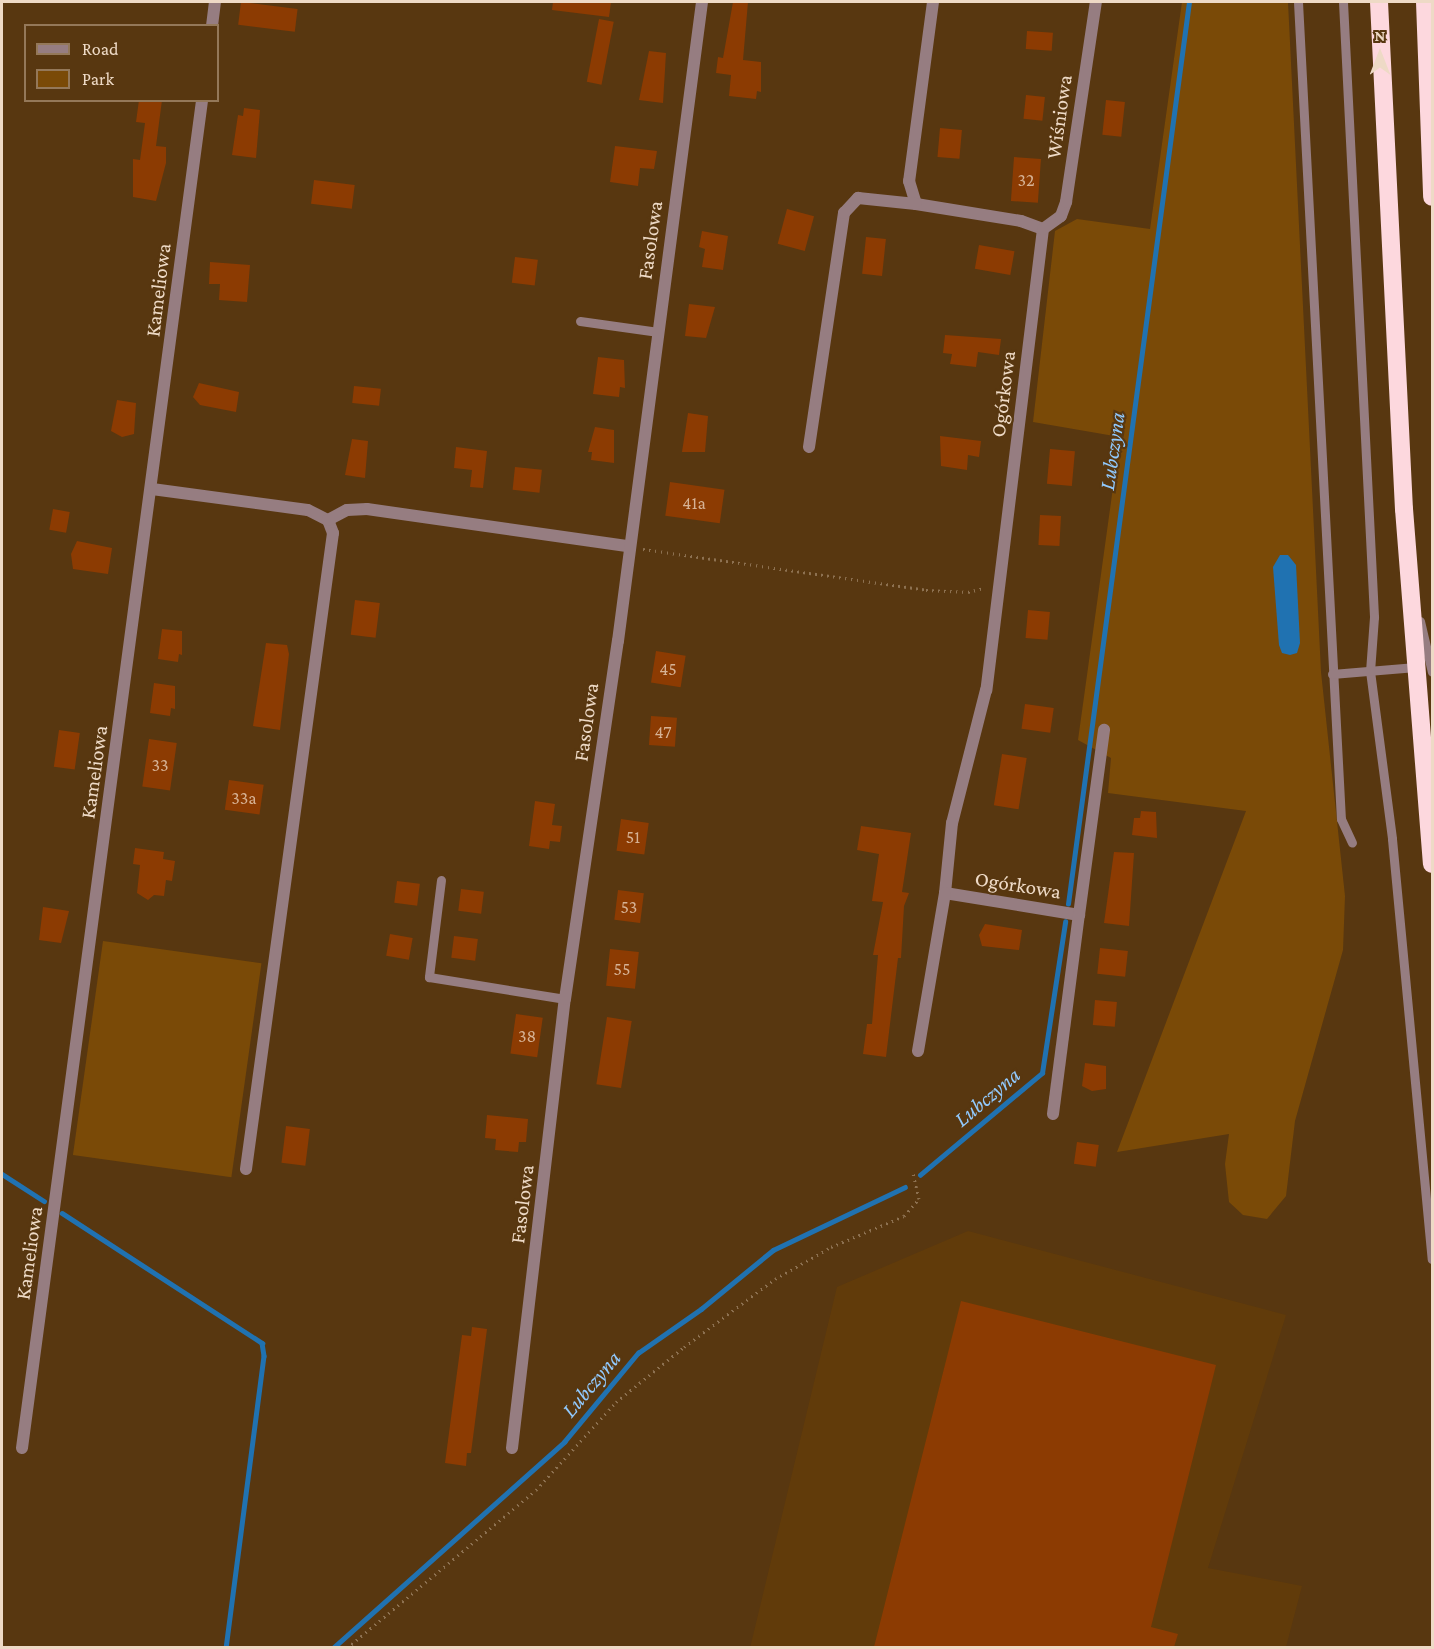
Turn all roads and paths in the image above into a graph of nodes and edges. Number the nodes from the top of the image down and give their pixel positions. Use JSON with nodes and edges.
{"nodes":[{"id":1,"x":215,"y":2,"type":"edge"},
{"id":2,"x":702,"y":2,"type":"edge"},
{"id":3,"x":933,"y":2,"type":"edge"},
{"id":4,"x":1096,"y":2,"type":"edge"},
{"id":5,"x":1299,"y":2,"type":"edge"},
{"id":6,"x":1343,"y":2,"type":"edge"},
{"id":7,"x":1379,"y":2,"type":"edge"},
{"id":8,"x":1425,"y":2,"type":"edge"},
{"id":9,"x":212,"y":24,"type":"edge"},
{"id":10,"x":202,"y":102,"type":"edge"},
{"id":11,"x":1432,"y":197,"type":"edge"},
{"id":12,"x":916,"y":204,"type":"junction"},
{"id":13,"x":1043,"y":229,"type":"junction"},
{"id":14,"x":580,"y":321,"type":"dead end"},
{"id":15,"x":658,"y":332,"type":"junction"},
{"id":16,"x":809,"y":447,"type":"dead end"},
{"id":17,"x":152,"y":489,"type":"junction"},
{"id":18,"x":328,"y":520,"type":"junction"},
{"id":19,"x":628,"y":546,"type":"junction"},
{"id":20,"x":1000,"y":582,"type":"junction"},
{"id":21,"x":1424,"y":669,"type":"edge"},
{"id":22,"x":1370,"y":671,"type":"junction"},
{"id":23,"x":1332,"y":674,"type":"junction"},
{"id":24,"x":1104,"y":730,"type":"dead end"},
{"id":25,"x":1352,"y":843,"type":"dead end"},
{"id":26,"x":1432,"y":861,"type":"edge"},
{"id":27,"x":441,"y":880,"type":"dead end"},
{"id":28,"x":945,"y":893,"type":"junction"},
{"id":29,"x":1079,"y":915,"type":"junction"},
{"id":30,"x":565,"y":999,"type":"junction"},
{"id":31,"x":918,"y":1051,"type":"dead end"},
{"id":32,"x":1053,"y":1114,"type":"dead end"},
{"id":33,"x":246,"y":1169,"type":"dead end"},
{"id":34,"x":913,"y":1172,"type":"dead end"},
{"id":35,"x":1432,"y":1259,"type":"edge"},
{"id":36,"x":22,"y":1448,"type":"dead end"},
{"id":37,"x":512,"y":1448,"type":"dead end"},
{"id":38,"x":347,"y":1647,"type":"edge"}],
"edges":[{"from":1,"to":9,"type":"street"},
{"from":2,"to":15,"type":"street","name":"Fasolowa"},
{"from":3,"to":12,"type":"street"},
{"from":4,"to":13,"type":"street","name":"Wiśniowa"},
{"from":5,"to":23,"type":"lane"},
{"from":6,"to":22,"type":"lane"},
{"from":7,"to":21,"type":"highway"},
{"from":8,"to":11,"type":"highway"},
{"from":10,"to":17,"type":"street","name":"Kameliowa"},
{"from":12,"to":13,"type":"street"},
{"from":12,"to":16,"type":"street"},
{"from":13,"to":20,"type":"street","name":"Ogórkowa"},
{"from":14,"to":15,"type":"lane"},
{"from":15,"to":19,"type":"street","name":"Fasolowa"},
{"from":17,"to":18,"type":"street"},
{"from":17,"to":36,"type":"street","name":"Kameliowa"},
{"from":18,"to":19,"type":"street"},
{"from":18,"to":33,"type":"street"},
{"from":19,"to":20,"type":"path"},
{"from":19,"to":30,"type":"street","name":"Fasolowa"},
{"from":20,"to":28,"type":"street","name":"Ogórkowa"},
{"from":21,"to":22,"type":"lane"},
{"from":21,"to":26,"type":"highway"},
{"from":22,"to":23,"type":"lane"},
{"from":22,"to":35,"type":"lane"},
{"from":23,"to":25,"type":"lane"},
{"from":24,"to":29,"type":"street","name":"Ogórkowa"},
{"from":27,"to":30,"type":"lane"},
{"from":28,"to":29,"type":"street","name":"Ogórkowa"},
{"from":28,"to":31,"type":"street","name":"Ogórkowa"},
{"from":29,"to":32,"type":"street"},
{"from":30,"to":37,"type":"street","name":"Fasolowa"},
{"from":34,"to":38,"type":"path"}]}
